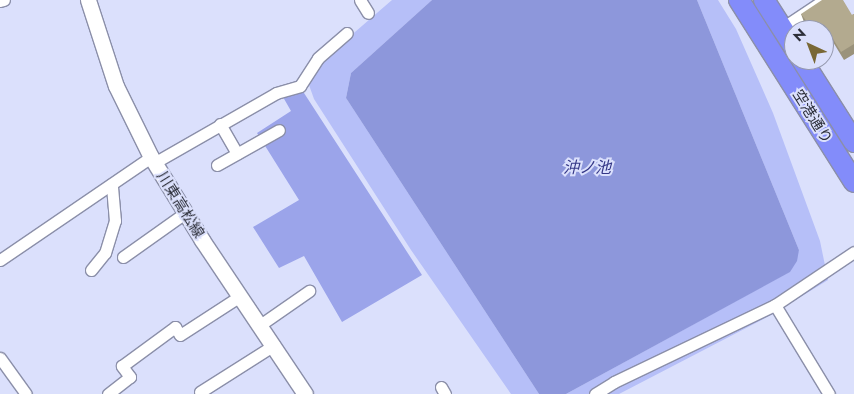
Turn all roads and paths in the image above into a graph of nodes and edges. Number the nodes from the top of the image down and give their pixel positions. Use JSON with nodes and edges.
{"nodes":[{"id":1,"x":4,"y":0,"type":"edge"},
{"id":2,"x":88,"y":0,"type":"edge"},
{"id":3,"x":360,"y":0,"type":"edge"},
{"id":4,"x":739,"y":0,"type":"edge"},
{"id":5,"x":764,"y":0,"type":"edge"},
{"id":6,"x":824,"y":0,"type":"edge"},
{"id":7,"x":0,"y":1,"type":"edge"},
{"id":8,"x":368,"y":13,"type":"dead end"},
{"id":9,"x":782,"y":28,"type":"junction"},
{"id":10,"x":784,"y":31,"type":"edge"},
{"id":11,"x":347,"y":33,"type":"dead end"},
{"id":12,"x":808,"y":70,"type":"edge"},
{"id":13,"x":220,"y":124,"type":"junction"},
{"id":14,"x":279,"y":130,"type":"dead end"},
{"id":15,"x":854,"y":142,"type":"edge"},
{"id":16,"x":237,"y":154,"type":"junction"},
{"id":17,"x":152,"y":160,"type":"junction"},
{"id":18,"x":217,"y":165,"type":"dead end"},
{"id":19,"x":854,"y":182,"type":"edge"},
{"id":20,"x":112,"y":184,"type":"junction"},
{"id":21,"x":185,"y":213,"type":"junction"},
{"id":22,"x":854,"y":252,"type":"edge"},
{"id":23,"x":123,"y":257,"type":"dead end"},
{"id":24,"x":0,"y":260,"type":"edge"},
{"id":25,"x":91,"y":270,"type":"dead end"},
{"id":26,"x":308,"y":291,"type":"dead end"},
{"id":27,"x":240,"y":296,"type":"junction"},
{"id":28,"x":775,"y":305,"type":"junction"},
{"id":29,"x":260,"y":325,"type":"junction"},
{"id":30,"x":274,"y":345,"type":"junction"},
{"id":31,"x":0,"y":358,"type":"edge"},
{"id":32,"x":200,"y":392,"type":"dead end"},
{"id":33,"x":26,"y":394,"type":"edge"},
{"id":34,"x":108,"y":394,"type":"edge"},
{"id":35,"x":305,"y":394,"type":"edge"},
{"id":36,"x":595,"y":394,"type":"edge"},
{"id":37,"x":829,"y":394,"type":"edge"}],
"edges":[{"from":1,"to":7,"type":"street"},
{"from":2,"to":17,"type":"main road","name":"川東高松線"},
{"from":3,"to":8,"type":"street"},
{"from":4,"to":19,"type":"highway","name":"空港通り"},
{"from":5,"to":9,"type":"highway"},
{"from":6,"to":9,"type":"street"},
{"from":9,"to":10,"type":"highway"},
{"from":11,"to":13,"type":"street"},
{"from":12,"to":15,"type":"highway","name":"空港通り"},
{"from":13,"to":16,"type":"street"},
{"from":13,"to":17,"type":"street"},
{"from":14,"to":16,"type":"street"},
{"from":16,"to":18,"type":"street"},
{"from":17,"to":20,"type":"street"},
{"from":17,"to":21,"type":"main road","name":"川東高松線"},
{"from":20,"to":24,"type":"street"},
{"from":20,"to":25,"type":"street"},
{"from":21,"to":23,"type":"street"},
{"from":21,"to":27,"type":"main road","name":"川東高松線"},
{"from":22,"to":28,"type":"street"},
{"from":26,"to":29,"type":"street"},
{"from":27,"to":29,"type":"main road","name":"川東高松線"},
{"from":27,"to":34,"type":"street"},
{"from":28,"to":36,"type":"street"},
{"from":28,"to":37,"type":"street"},
{"from":29,"to":30,"type":"main road","name":"川東高松線"},
{"from":30,"to":32,"type":"street"},
{"from":30,"to":35,"type":"main road","name":"川東高松線"},
{"from":31,"to":33,"type":"street"}]}
